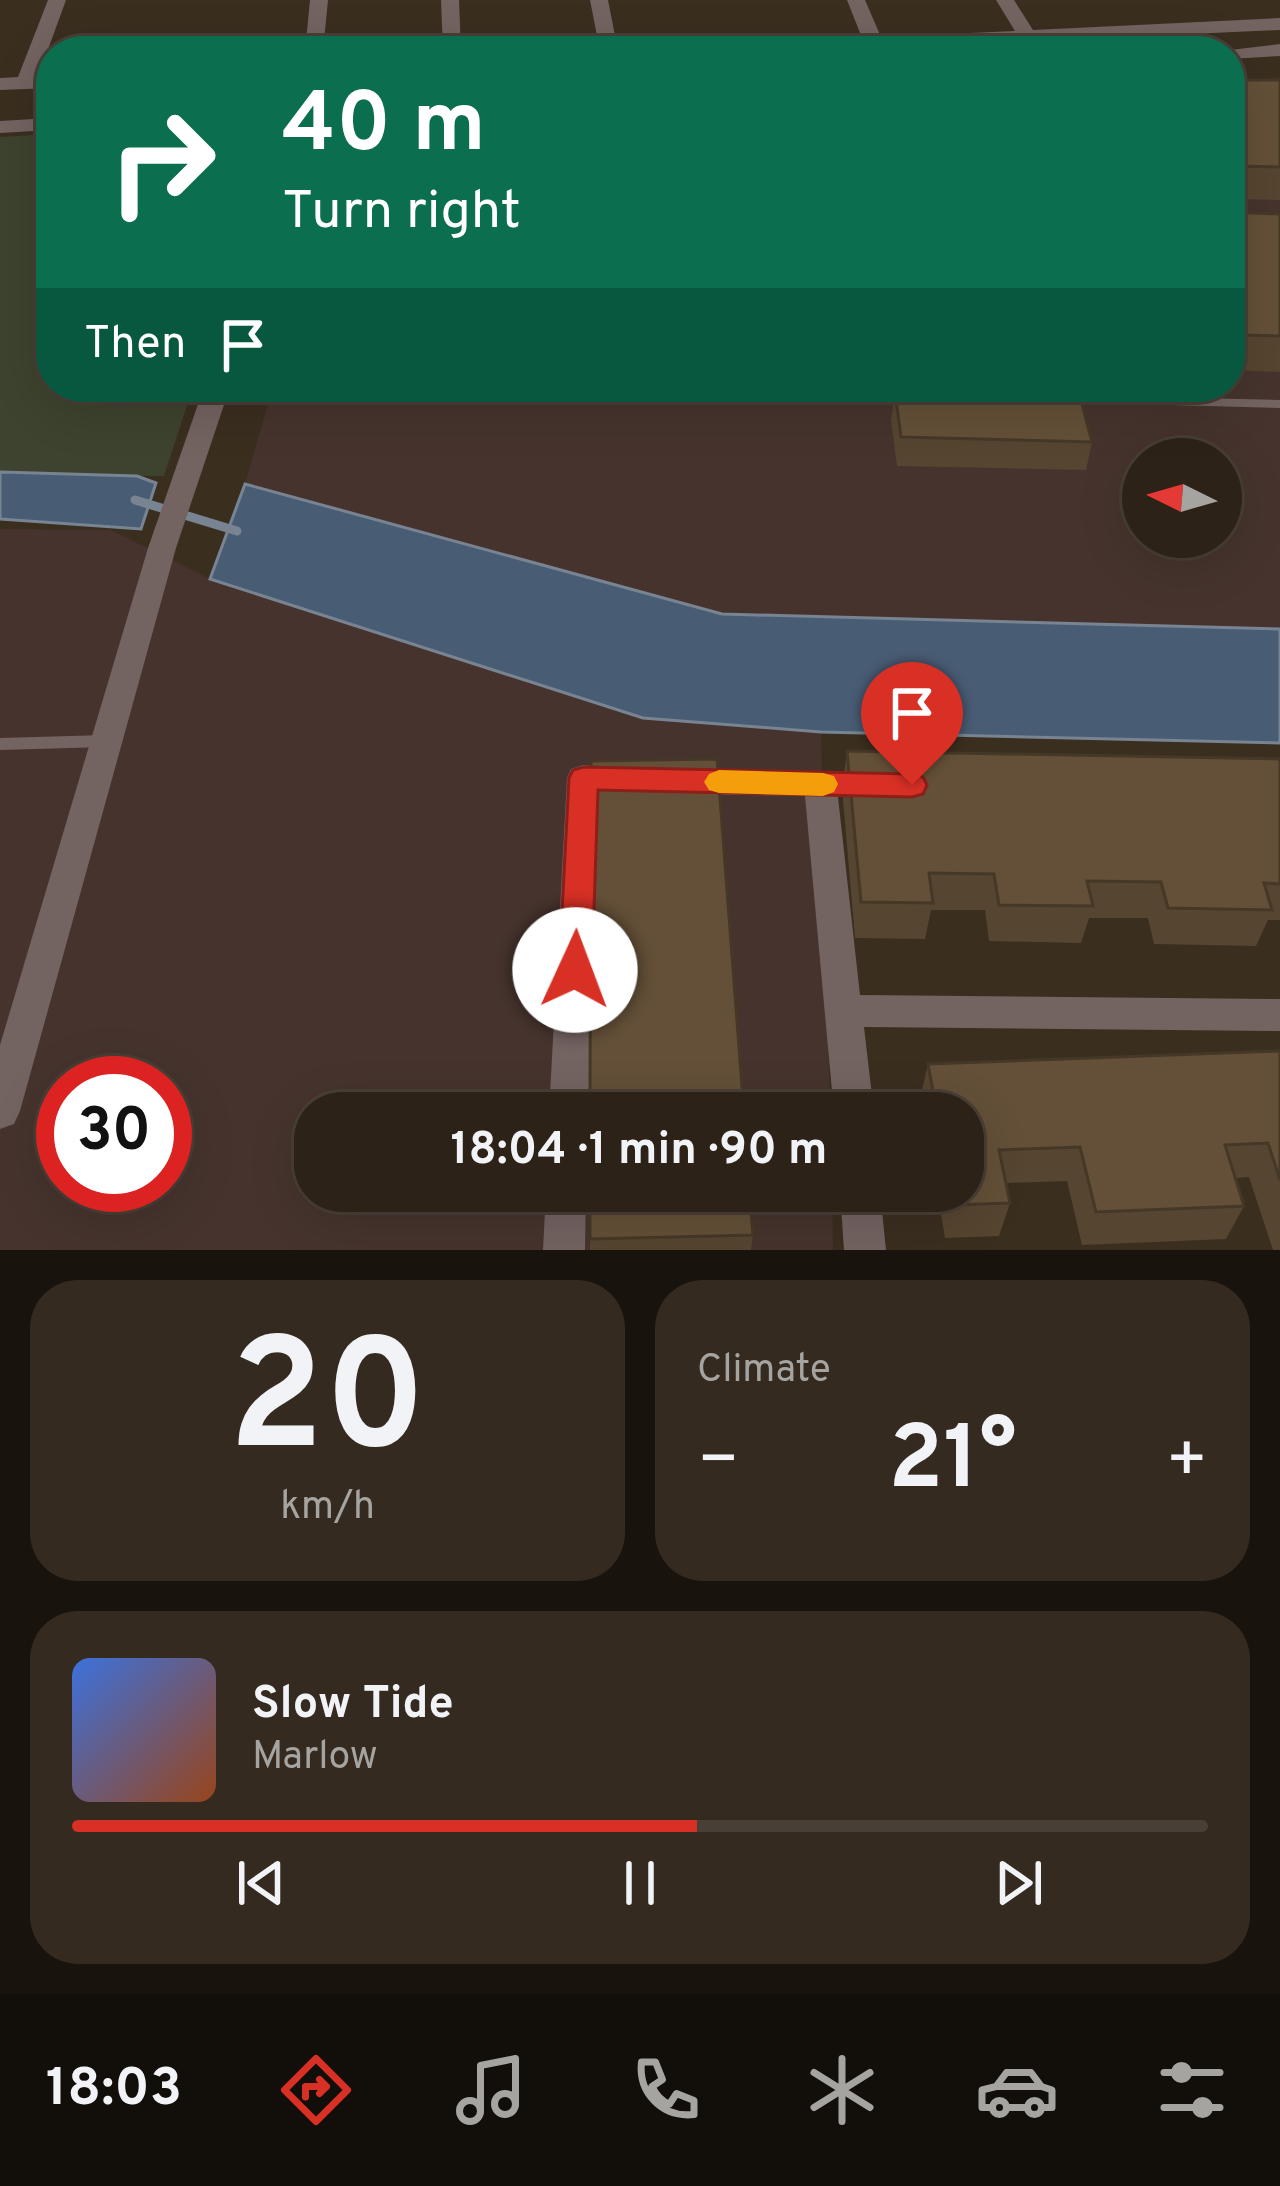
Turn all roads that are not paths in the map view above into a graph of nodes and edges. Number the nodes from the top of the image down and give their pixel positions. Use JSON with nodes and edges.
{"nodes":[{"id":1,"x":57,"y":0,"type":"edge"},
{"id":2,"x":320,"y":0,"type":"edge"},
{"id":3,"x":450,"y":0,"type":"edge"},
{"id":4,"x":599,"y":0,"type":"edge"},
{"id":5,"x":856,"y":0,"type":"edge"},
{"id":6,"x":1005,"y":0,"type":"edge"},
{"id":7,"x":1280,"y":24,"type":"edge"},
{"id":8,"x":44,"y":36,"type":"edge"},
{"id":9,"x":316,"y":36,"type":"edge"},
{"id":10,"x":451,"y":36,"type":"edge"},
{"id":11,"x":606,"y":36,"type":"edge"},
{"id":12,"x":871,"y":36,"type":"edge"},
{"id":13,"x":1028,"y":36,"type":"joint"},
{"id":14,"x":1280,"y":50,"type":"edge"},
{"id":15,"x":1245,"y":52,"type":"edge"},
{"id":16,"x":36,"y":56,"type":"edge"},
{"id":17,"x":1280,"y":62,"type":"edge"},
{"id":18,"x":1245,"y":64,"type":"edge"},
{"id":19,"x":26,"y":83,"type":"junction"},
{"id":20,"x":36,"y":83,"type":"edge"},
{"id":21,"x":0,"y":84,"type":"edge"},
{"id":22,"x":36,"y":110,"type":"edge"},
{"id":23,"x":0,"y":112,"type":"edge"},
{"id":24,"x":36,"y":125,"type":"edge"},
{"id":25,"x":0,"y":127,"type":"edge"},
{"id":26,"x":1245,"y":400,"type":"edge"},
{"id":27,"x":212,"y":402,"type":"edge"},
{"id":28,"x":1280,"y":404,"type":"edge"},
{"id":29,"x":104,"y":741,"type":"junction"},
{"id":30,"x":0,"y":744,"type":"edge"},
{"id":31,"x":820,"y":784,"type":"junction"},
{"id":32,"x":912,"y":785,"type":"edge"},
{"id":33,"x":846,"y":1011,"type":"junction"},
{"id":34,"x":1280,"y":1015,"type":"edge"},
{"id":35,"x":570,"y":1092,"type":"edge"},
{"id":36,"x":852,"y":1092,"type":"edge"},
{"id":37,"x":0,"y":1111,"type":"edge"},
{"id":38,"x":565,"y":1212,"type":"edge"},
{"id":39,"x":862,"y":1212,"type":"edge"},
{"id":40,"x":563,"y":1250,"type":"edge"},
{"id":41,"x":865,"y":1250,"type":"edge"}],
"edges":[{"from":1,"to":8,"type":"street"},
{"from":2,"to":9,"type":"street"},
{"from":3,"to":10,"type":"street"},
{"from":4,"to":11,"type":"street"},
{"from":5,"to":12,"type":"street"},
{"from":6,"to":13,"type":"street"},
{"from":7,"to":13,"type":"street"},
{"from":14,"to":15,"type":"street"},
{"from":16,"to":19,"type":"street"},
{"from":17,"to":18,"type":"street"},
{"from":19,"to":20,"type":"street"},
{"from":19,"to":21,"type":"street"},
{"from":22,"to":23,"type":"street"},
{"from":24,"to":25,"type":"street"},
{"from":26,"to":28,"type":"lane"},
{"from":27,"to":29,"type":"street"},
{"from":29,"to":30,"type":"lane"},
{"from":29,"to":37,"type":"street"},
{"from":31,"to":32,"type":"street"},
{"from":31,"to":33,"type":"street"},
{"from":31,"to":35,"type":"street"},
{"from":33,"to":34,"type":"street"},
{"from":33,"to":36,"type":"street"},
{"from":38,"to":40,"type":"street"},
{"from":39,"to":41,"type":"street"}]}
